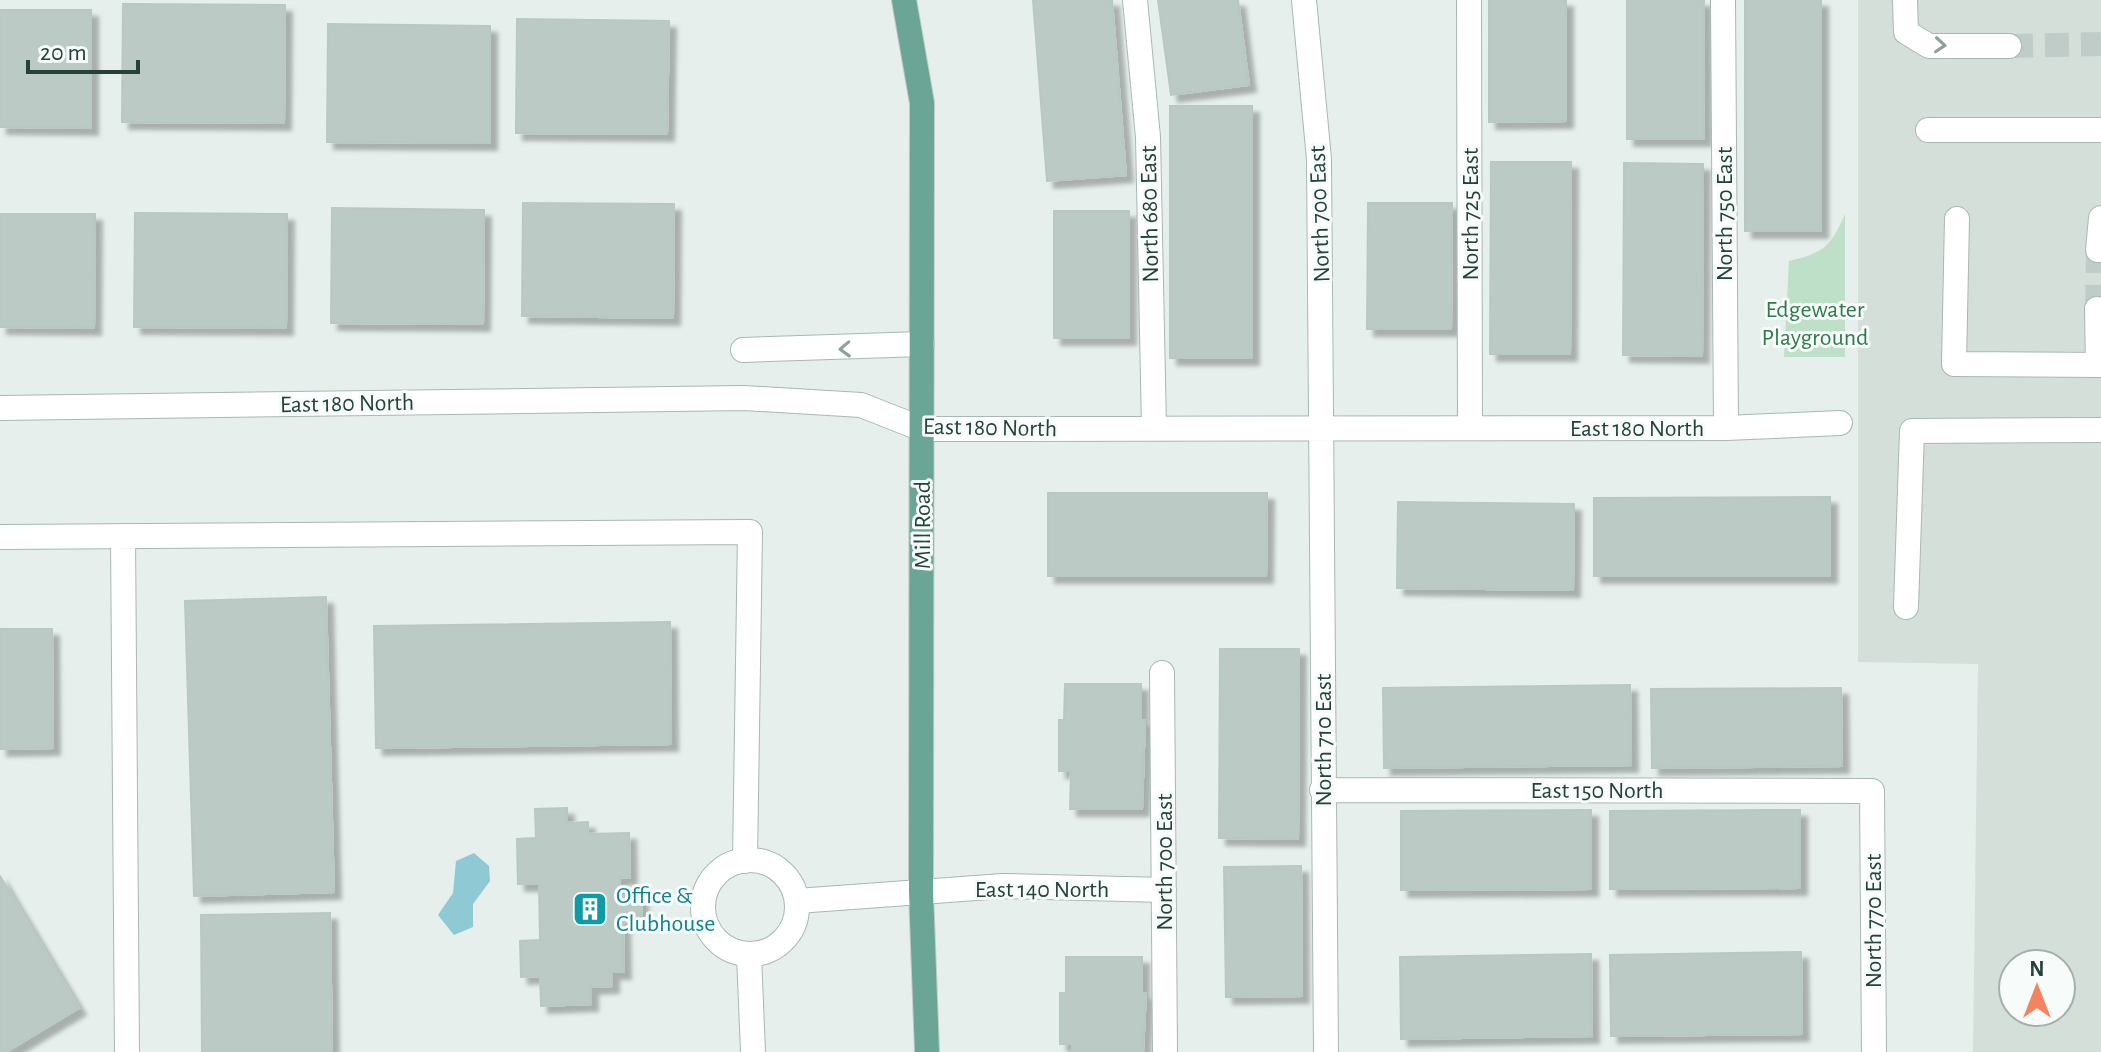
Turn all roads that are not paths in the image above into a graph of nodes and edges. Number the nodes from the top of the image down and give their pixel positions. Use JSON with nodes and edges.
{"nodes":[{"id":1,"x":904,"y":0,"type":"edge"},
{"id":2,"x":1135,"y":0,"type":"edge"},
{"id":3,"x":1304,"y":0,"type":"edge"},
{"id":4,"x":1469,"y":0,"type":"edge"},
{"id":5,"x":1723,"y":0,"type":"edge"},
{"id":6,"x":1905,"y":0,"type":"edge"},
{"id":7,"x":2009,"y":46,"type":"tunnel mouth"},
{"id":8,"x":1928,"y":130,"type":"dead end"},
{"id":9,"x":2101,"y":130,"type":"edge"},
{"id":10,"x":2101,"y":218,"type":"edge"},
{"id":11,"x":1957,"y":219,"type":"dead end"},
{"id":12,"x":2098,"y":250,"type":"dead end"},
{"id":13,"x":2097,"y":309,"type":"dead end"},
{"id":14,"x":922,"y":344,"type":"junction"},
{"id":15,"x":743,"y":350,"type":"dead end"},
{"id":16,"x":2100,"y":365,"type":"edge"},
{"id":17,"x":0,"y":408,"type":"edge"},
{"id":18,"x":1840,"y":423,"type":"dead end"},
{"id":19,"x":1154,"y":428,"type":"junction"},
{"id":20,"x":1470,"y":428,"type":"junction"},
{"id":21,"x":1726,"y":428,"type":"junction"},
{"id":22,"x":922,"y":429,"type":"junction"},
{"id":23,"x":1324,"y":429,"type":"junction"},
{"id":24,"x":2101,"y":430,"type":"edge"},
{"id":25,"x":123,"y":536,"type":"junction"},
{"id":26,"x":0,"y":537,"type":"edge"},
{"id":27,"x":1906,"y":607,"type":"dead end"},
{"id":28,"x":1162,"y":673,"type":"dead end"},
{"id":29,"x":1322,"y":790,"type":"junction"},
{"id":30,"x":1872,"y":791,"type":"joint"},
{"id":31,"x":745,"y":861,"type":"junction"},
{"id":32,"x":1164,"y":890,"type":"junction"},
{"id":33,"x":921,"y":892,"type":"junction"},
{"id":34,"x":797,"y":901,"type":"junction"},
{"id":35,"x":749,"y":955,"type":"junction"},
{"id":36,"x":127,"y":1052,"type":"edge"},
{"id":37,"x":753,"y":1052,"type":"edge"},
{"id":38,"x":927,"y":1052,"type":"edge"},
{"id":39,"x":1165,"y":1052,"type":"edge"},
{"id":40,"x":1326,"y":1052,"type":"edge"},
{"id":41,"x":1874,"y":1052,"type":"edge"}],
"edges":[{"from":1,"to":14,"type":"main road","name":"Mill Road"},
{"from":2,"to":19,"type":"street","name":"North 680 East"},
{"from":3,"to":23,"type":"street","name":"North 700 East"},
{"from":4,"to":20,"type":"street","name":"North 725 East"},
{"from":5,"to":21,"type":"street","name":"North 750 East"},
{"from":6,"to":7,"type":"street","one_way":true},
{"from":8,"to":9,"type":"street"},
{"from":10,"to":12,"type":"street"},
{"from":11,"to":16,"type":"street"},
{"from":13,"to":16,"type":"street"},
{"from":14,"to":15,"type":"street","one_way":true},
{"from":14,"to":22,"type":"main road","name":"Mill Road"},
{"from":17,"to":22,"type":"street","name":"East 180 North"},
{"from":18,"to":21,"type":"street","name":"East 180 North"},
{"from":19,"to":22,"type":"street","name":"East 180 North"},
{"from":19,"to":23,"type":"street","name":"East 180 North"},
{"from":20,"to":21,"type":"street","name":"East 180 North"},
{"from":20,"to":23,"type":"street","name":"East 180 North"},
{"from":22,"to":33,"type":"main road","name":"Mill Road"},
{"from":23,"to":29,"type":"street","name":"North 710 East"},
{"from":24,"to":27,"type":"street"},
{"from":25,"to":26,"type":"street"},
{"from":25,"to":31,"type":"street"},
{"from":25,"to":36,"type":"street"},
{"from":28,"to":32,"type":"street","name":"North 700 East"},
{"from":29,"to":30,"type":"street","name":"East 150 North"},
{"from":29,"to":40,"type":"street","name":"North 710 East"},
{"from":30,"to":41,"type":"street","name":"North 770 East"},
{"from":31,"to":34,"type":"street"},
{"from":31,"to":35,"type":"street"},
{"from":32,"to":33,"type":"street","name":"East 140 North"},
{"from":32,"to":39,"type":"street","name":"North 700 East"},
{"from":33,"to":34,"type":"street","name":"East 140 North"},
{"from":33,"to":38,"type":"main road","name":"Mill Road"},
{"from":34,"to":35,"type":"street"},
{"from":35,"to":37,"type":"street"}]}
